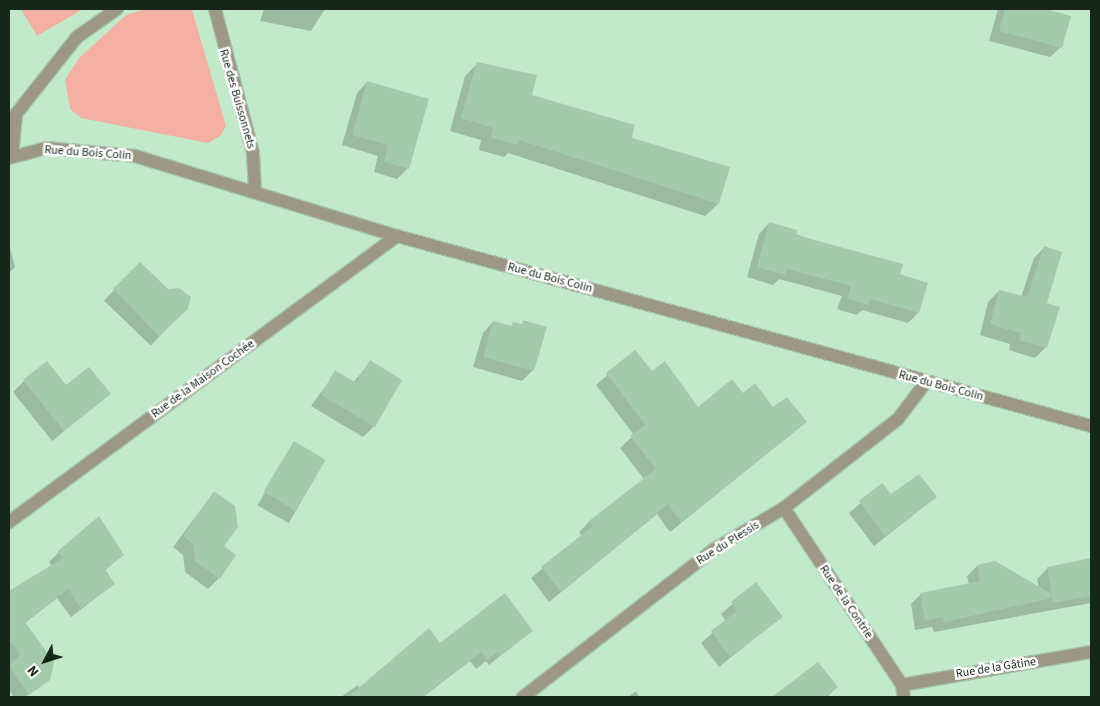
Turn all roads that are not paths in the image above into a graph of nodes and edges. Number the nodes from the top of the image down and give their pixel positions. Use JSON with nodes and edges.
{"nodes":[{"id":1,"x":117,"y":9,"type":"edge"},
{"id":2,"x":215,"y":9,"type":"edge"},
{"id":3,"x":10,"y":157,"type":"edge"},
{"id":4,"x":255,"y":190,"type":"junction"},
{"id":5,"x":397,"y":236,"type":"junction"},
{"id":6,"x":926,"y":382,"type":"junction"},
{"id":7,"x":1091,"y":426,"type":"edge"},
{"id":8,"x":784,"y":508,"type":"junction"},
{"id":9,"x":9,"y":522,"type":"edge"},
{"id":10,"x":1091,"y":652,"type":"edge"},
{"id":11,"x":903,"y":691,"type":"edge"},
{"id":12,"x":523,"y":697,"type":"edge"}],
"edges":[{"from":1,"to":3,"type":"street"},
{"from":2,"to":4,"type":"street","name":"Rue des Buissonnets"},
{"from":3,"to":4,"type":"street","name":"Rue du Bois Colin"},
{"from":4,"to":5,"type":"street","name":"Rue du Bois Colin"},
{"from":5,"to":6,"type":"street","name":"Rue du Bois Colin"},
{"from":5,"to":9,"type":"street","name":"Rue de la Maison Cochée"},
{"from":6,"to":7,"type":"street","name":"Rue du Bois Colin"},
{"from":6,"to":8,"type":"street","name":"Rue du Plessis"},
{"from":8,"to":11,"type":"street","name":"Rue de la Contrie"},
{"from":8,"to":12,"type":"street","name":"Rue du Plessis"},
{"from":10,"to":11,"type":"street","name":"Rue de la Gâtine"}]}
